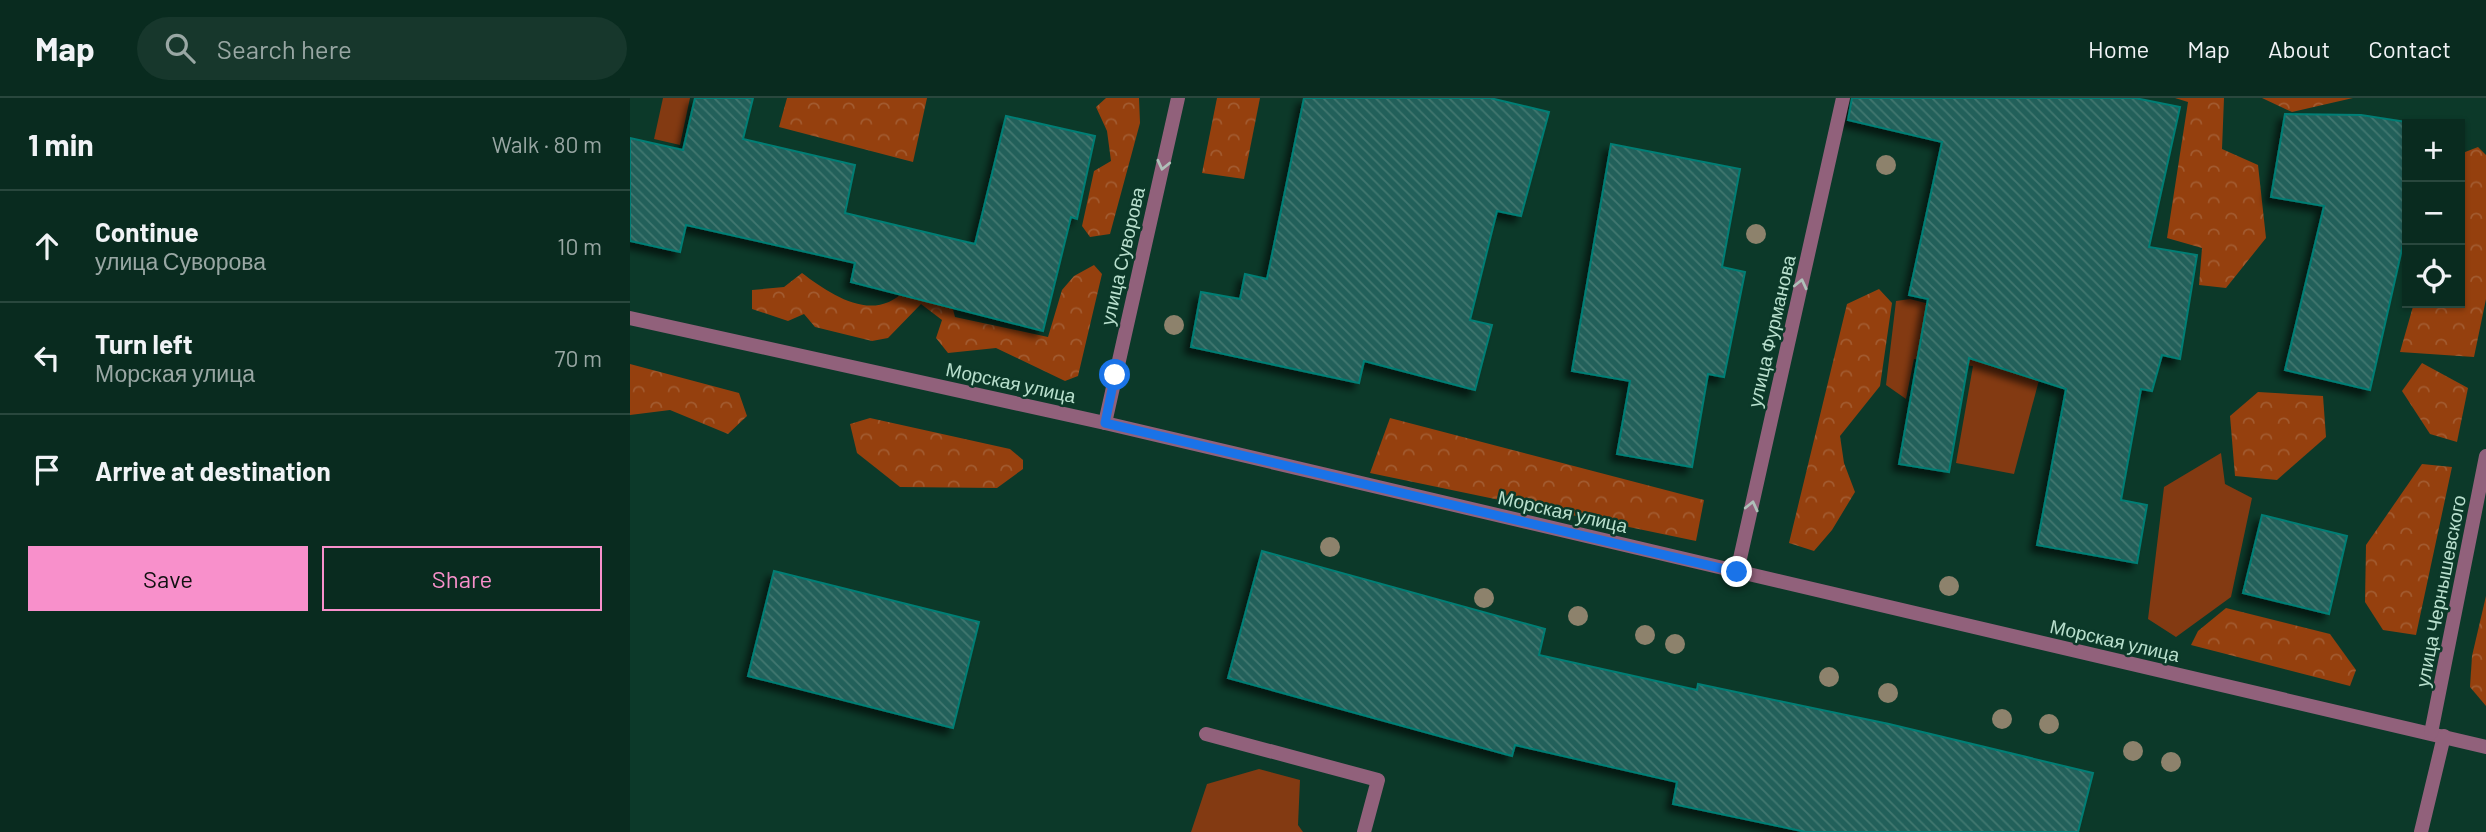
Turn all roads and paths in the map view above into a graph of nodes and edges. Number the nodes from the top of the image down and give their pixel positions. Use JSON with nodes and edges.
{"nodes":[{"id":1,"x":1178,"y":98,"type":"edge"},
{"id":2,"x":1843,"y":98,"type":"edge"},
{"id":3,"x":630,"y":318,"type":"edge"},
{"id":4,"x":1105,"y":423,"type":"junction"},
{"id":5,"x":2486,"y":456,"type":"edge"},
{"id":6,"x":1737,"y":572,"type":"junction"},
{"id":7,"x":1206,"y":734,"type":"dead end"},
{"id":8,"x":2438,"y":735,"type":"junction"},
{"id":9,"x":2486,"y":747,"type":"edge"},
{"id":10,"x":1364,"y":832,"type":"edge"},
{"id":11,"x":2421,"y":832,"type":"edge"}],
"edges":[{"from":1,"to":4,"type":"street","name":"улица Суворова","one_way":true},
{"from":6,"to":2,"type":"street","name":"улица Фурманова","one_way":true},
{"from":3,"to":4,"type":"street","name":"Морская улица"},
{"from":4,"to":6,"type":"street","name":"Морская улица"},
{"from":5,"to":8,"type":"street","name":"улица Чернышевского"},
{"from":6,"to":8,"type":"street","name":"Морская улица"},
{"from":7,"to":10,"type":"street"},
{"from":8,"to":9,"type":"street","name":"Морская улица"},
{"from":8,"to":11,"type":"street","name":"улица Чернышевского"}]}
